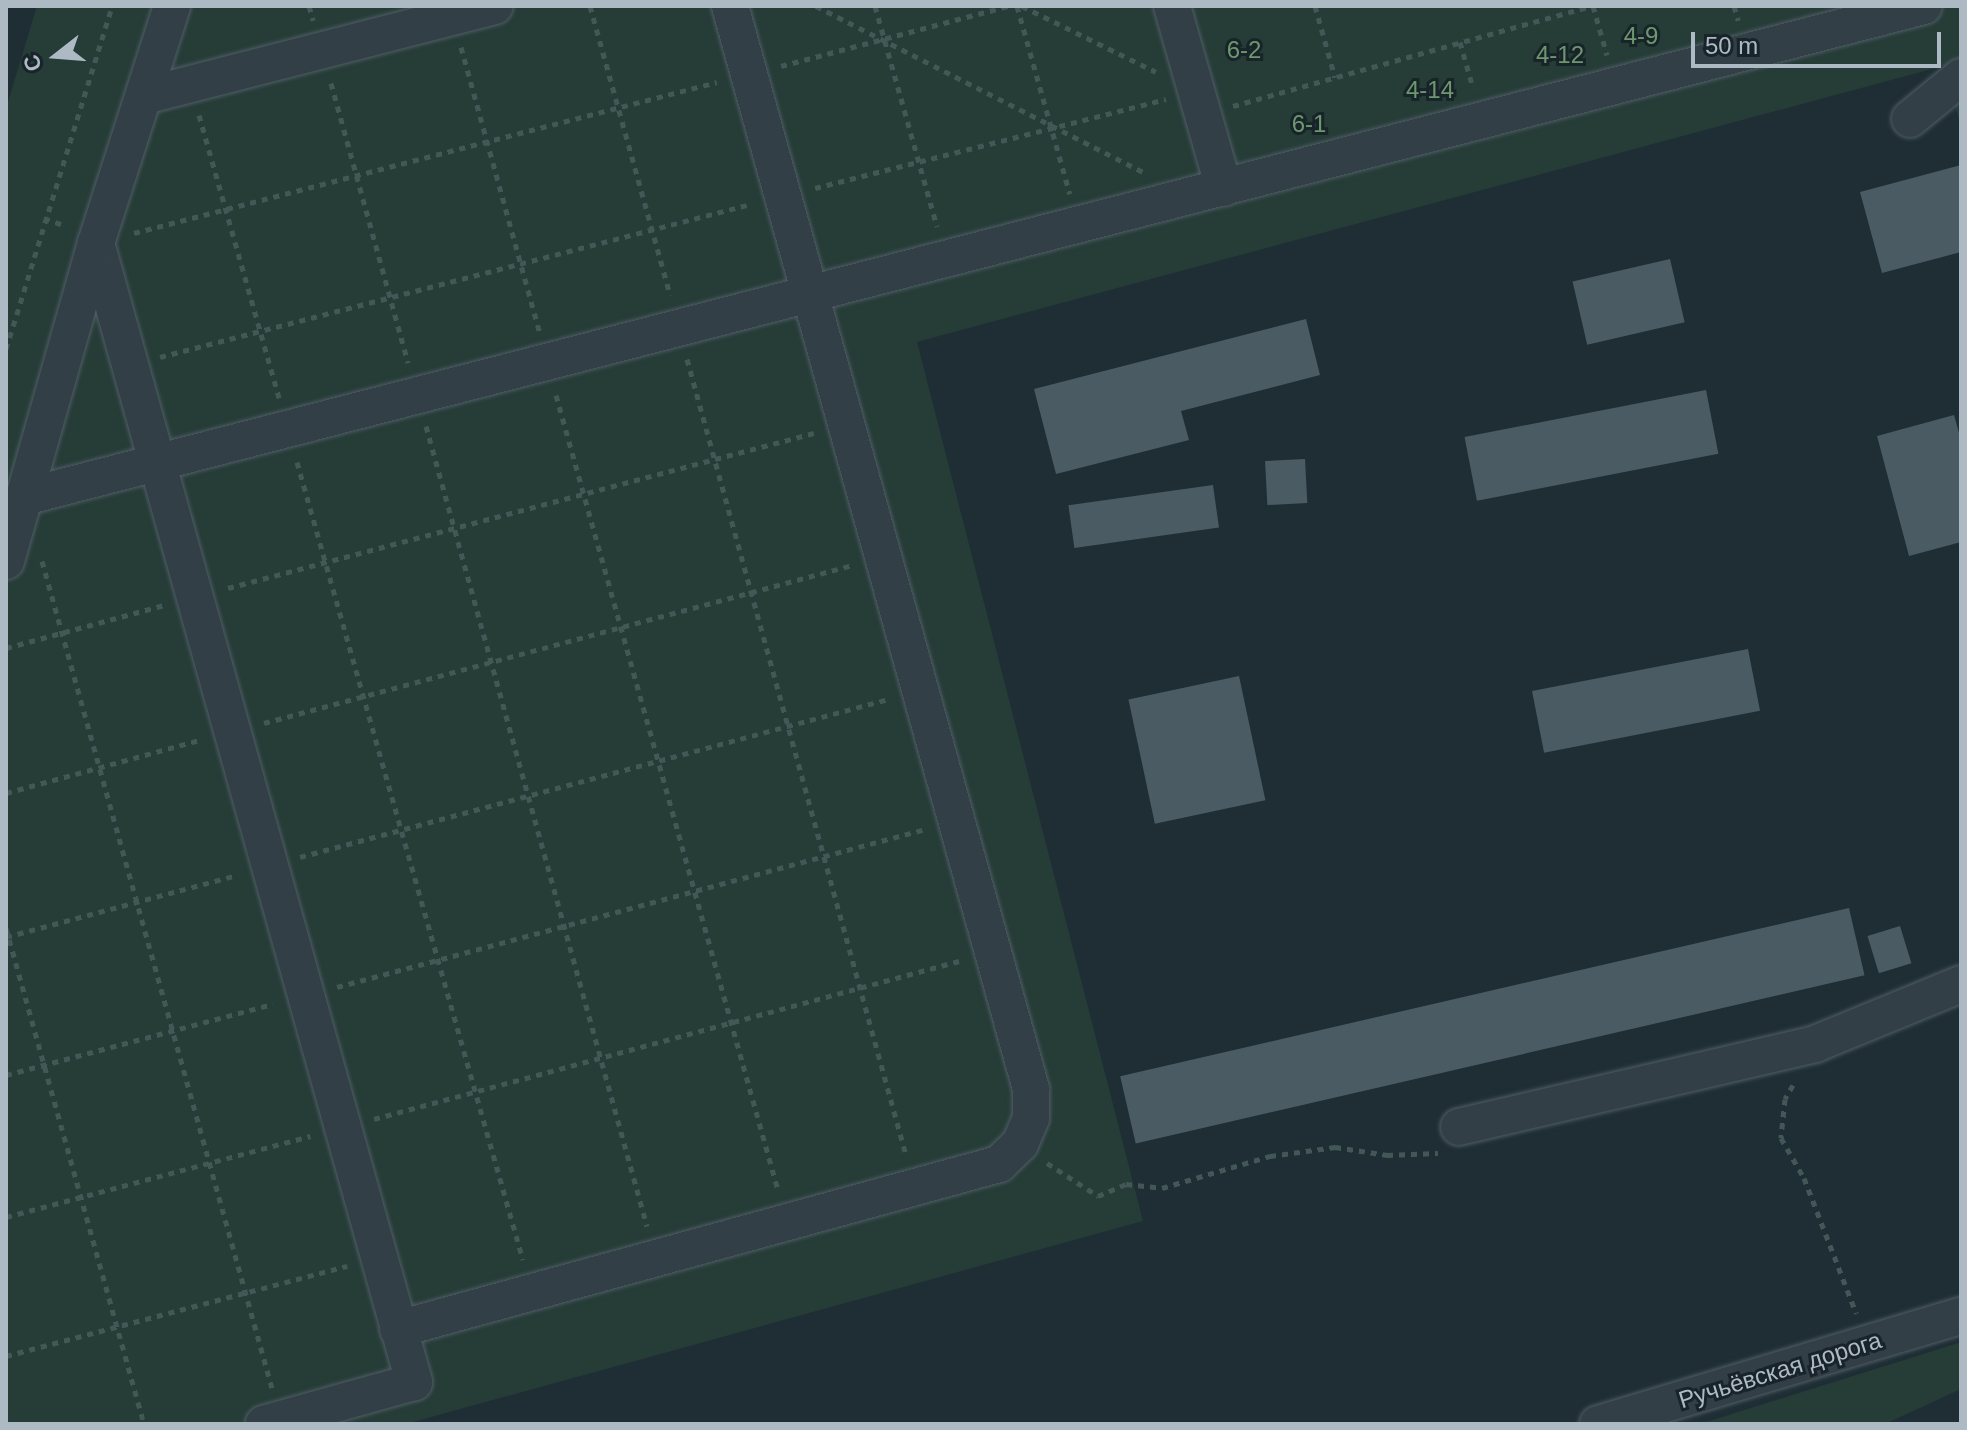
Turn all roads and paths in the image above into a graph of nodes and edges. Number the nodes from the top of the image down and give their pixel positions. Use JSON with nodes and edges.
{"nodes":[{"id":1,"x":112,"y":6,"type":"edge"},
{"id":2,"x":172,"y":6,"type":"edge"},
{"id":3,"x":309,"y":6,"type":"edge"},
{"id":4,"x":495,"y":6,"type":"edge"},
{"id":5,"x":590,"y":6,"type":"edge"},
{"id":6,"x":730,"y":6,"type":"edge"},
{"id":7,"x":816,"y":6,"type":"edge"},
{"id":8,"x":875,"y":6,"type":"edge"},
{"id":9,"x":1008,"y":6,"type":"edge"},
{"id":10,"x":1020,"y":6,"type":"edge"},
{"id":11,"x":1172,"y":6,"type":"edge"},
{"id":12,"x":1315,"y":6,"type":"edge"},
{"id":13,"x":1592,"y":6,"type":"edge"},
{"id":14,"x":1924,"y":6,"type":"edge"},
{"id":15,"x":452,"y":17,"type":"junction"},
{"id":16,"x":884,"y":39,"type":"junction"},
{"id":17,"x":1460,"y":42,"type":"junction"},
{"id":18,"x":322,"y":51,"type":"junction"},
{"id":19,"x":749,"y":74,"type":"junction"},
{"id":20,"x":1335,"y":77,"type":"junction"},
{"id":21,"x":1961,"y":77,"type":"edge"},
{"id":22,"x":190,"y":85,"type":"junction"},
{"id":23,"x":1615,"y":86,"type":"junction"},
{"id":24,"x":144,"y":96,"type":"junction"},
{"id":25,"x":1199,"y":103,"type":"junction"},
{"id":26,"x":617,"y":107,"type":"junction"},
{"id":27,"x":1910,"y":119,"type":"dead end"},
{"id":28,"x":1483,"y":121,"type":"junction"},
{"id":29,"x":1052,"y":127,"type":"junction"},
{"id":30,"x":487,"y":141,"type":"junction"},
{"id":31,"x":919,"y":161,"type":"junction"},
{"id":32,"x":356,"y":175,"type":"junction"},
{"id":33,"x":1208,"y":192,"type":"junction"},
{"id":34,"x":782,"y":196,"type":"junction"},
{"id":35,"x":226,"y":209,"type":"junction"},
{"id":36,"x":1078,"y":226,"type":"junction"},
{"id":37,"x":651,"y":229,"type":"junction"},
{"id":38,"x":96,"y":243,"type":"junction"},
{"id":39,"x":946,"y":258,"type":"junction"},
{"id":40,"x":521,"y":263,"type":"junction"},
{"id":41,"x":808,"y":292,"type":"junction"},
{"id":42,"x":390,"y":298,"type":"junction"},
{"id":43,"x":678,"y":326,"type":"junction"},
{"id":44,"x":260,"y":331,"type":"junction"},
{"id":45,"x":6,"y":349,"type":"edge"},
{"id":46,"x":547,"y":360,"type":"junction"},
{"id":47,"x":128,"y":365,"type":"junction"},
{"id":48,"x":418,"y":395,"type":"junction"},
{"id":49,"x":846,"y":425,"type":"junction"},
{"id":50,"x":287,"y":428,"type":"junction"},
{"id":51,"x":715,"y":460,"type":"junction"},
{"id":52,"x":155,"y":463,"type":"junction"},
{"id":53,"x":584,"y":494,"type":"junction"},
{"id":54,"x":24,"y":497,"type":"junction"},
{"id":55,"x":455,"y":529,"type":"junction"},
{"id":56,"x":885,"y":557,"type":"junction"},
{"id":57,"x":24,"y":559,"type":"edge"},
{"id":58,"x":325,"y":562,"type":"junction"},
{"id":59,"x":752,"y":593,"type":"junction"},
{"id":60,"x":193,"y":597,"type":"junction"},
{"id":61,"x":621,"y":627,"type":"junction"},
{"id":62,"x":63,"y":633,"type":"junction"},
{"id":63,"x":6,"y":648,"type":"edge"},
{"id":64,"x":492,"y":662,"type":"junction"},
{"id":65,"x":922,"y":690,"type":"junction"},
{"id":66,"x":364,"y":696,"type":"junction"},
{"id":67,"x":789,"y":726,"type":"junction"},
{"id":68,"x":231,"y":731,"type":"junction"},
{"id":69,"x":659,"y":761,"type":"junction"},
{"id":70,"x":101,"y":767,"type":"junction"},
{"id":71,"x":6,"y":793,"type":"edge"},
{"id":72,"x":528,"y":796,"type":"junction"},
{"id":73,"x":957,"y":820,"type":"junction"},
{"id":74,"x":402,"y":829,"type":"junction"},
{"id":75,"x":823,"y":856,"type":"junction"},
{"id":76,"x":269,"y":866,"type":"junction"},
{"id":77,"x":695,"y":891,"type":"junction"},
{"id":78,"x":139,"y":902,"type":"junction"},
{"id":79,"x":565,"y":926,"type":"junction"},
{"id":80,"x":6,"y":928,"type":"edge"},
{"id":81,"x":7,"y":937,"type":"edge"},
{"id":82,"x":993,"y":952,"type":"junction"},
{"id":83,"x":439,"y":960,"type":"junction"},
{"id":84,"x":1961,"y":984,"type":"edge"},
{"id":85,"x":860,"y":988,"type":"junction"},
{"id":86,"x":306,"y":995,"type":"junction"},
{"id":87,"x":731,"y":1022,"type":"junction"},
{"id":88,"x":174,"y":1030,"type":"junction"},
{"id":89,"x":1815,"y":1044,"type":"junction"},
{"id":90,"x":602,"y":1058,"type":"junction"},
{"id":91,"x":44,"y":1065,"type":"junction"},
{"id":92,"x":6,"y":1075,"type":"edge"},
{"id":93,"x":475,"y":1091,"type":"junction"},
{"id":94,"x":342,"y":1127,"type":"junction"},
{"id":95,"x":1459,"y":1127,"type":"joint"},
{"id":96,"x":1020,"y":1144,"type":"junction"},
{"id":97,"x":210,"y":1163,"type":"junction"},
{"id":98,"x":915,"y":1187,"type":"junction"},
{"id":99,"x":82,"y":1197,"type":"junction"},
{"id":100,"x":6,"y":1217,"type":"edge"},
{"id":101,"x":787,"y":1222,"type":"junction"},
{"id":102,"x":379,"y":1258,"type":"junction"},
{"id":103,"x":656,"y":1258,"type":"junction"},
{"id":104,"x":532,"y":1292,"type":"junction"},
{"id":105,"x":245,"y":1293,"type":"junction"},
{"id":106,"x":1961,"y":1316,"type":"edge"},
{"id":107,"x":117,"y":1327,"type":"junction"},
{"id":108,"x":398,"y":1329,"type":"junction"},
{"id":109,"x":1867,"y":1344,"type":"junction"},
{"id":110,"x":6,"y":1356,"type":"edge"},
{"id":111,"x":273,"y":1422,"type":"edge"},
{"id":112,"x":144,"y":1424,"type":"edge"},
{"id":113,"x":1598,"y":1424,"type":"edge"}],
"edges":[{"from":1,"to":45,"type":"path"},
{"from":2,"to":24,"type":"street"},
{"from":3,"to":18,"type":"path"},
{"from":4,"to":15,"type":"street"},
{"from":5,"to":26,"type":"path"},
{"from":6,"to":19,"type":"street"},
{"from":7,"to":16,"type":"path"},
{"from":8,"to":16,"type":"path"},
{"from":9,"to":16,"type":"path"},
{"from":10,"to":25,"type":"path"},
{"from":10,"to":29,"type":"path"},
{"from":11,"to":25,"type":"street"},
{"from":12,"to":20,"type":"path"},
{"from":13,"to":17,"type":"path"},
{"from":13,"to":23,"type":"path"},
{"from":14,"to":23,"type":"street"},
{"from":15,"to":18,"type":"street"},
{"from":15,"to":30,"type":"path"},
{"from":16,"to":19,"type":"path"},
{"from":16,"to":29,"type":"path"},
{"from":16,"to":31,"type":"path"},
{"from":17,"to":20,"type":"path"},
{"from":17,"to":28,"type":"path"},
{"from":18,"to":22,"type":"street"},
{"from":18,"to":32,"type":"path"},
{"from":19,"to":26,"type":"path"},
{"from":19,"to":34,"type":"street"},
{"from":20,"to":25,"type":"path"},
{"from":21,"to":27,"type":"street"},
{"from":22,"to":24,"type":"street"},
{"from":22,"to":35,"type":"path"},
{"from":23,"to":28,"type":"street"},
{"from":24,"to":38,"type":"street"},
{"from":25,"to":29,"type":"path"},
{"from":25,"to":33,"type":"street"},
{"from":26,"to":30,"type":"path"},
{"from":26,"to":37,"type":"path"},
{"from":28,"to":33,"type":"street"},
{"from":29,"to":31,"type":"path"},
{"from":29,"to":33,"type":"path"},
{"from":29,"to":36,"type":"path"},
{"from":30,"to":32,"type":"path"},
{"from":30,"to":40,"type":"path"},
{"from":31,"to":34,"type":"path"},
{"from":31,"to":39,"type":"path"},
{"from":32,"to":35,"type":"path"},
{"from":32,"to":42,"type":"path"},
{"from":33,"to":36,"type":"street"},
{"from":34,"to":37,"type":"path"},
{"from":34,"to":41,"type":"street"},
{"from":35,"to":38,"type":"path"},
{"from":35,"to":44,"type":"path"},
{"from":36,"to":39,"type":"street"},
{"from":37,"to":40,"type":"path"},
{"from":37,"to":43,"type":"path"},
{"from":38,"to":47,"type":"street"},
{"from":38,"to":54,"type":"street"},
{"from":39,"to":41,"type":"street"},
{"from":40,"to":42,"type":"path"},
{"from":40,"to":46,"type":"path"},
{"from":41,"to":43,"type":"street"},
{"from":41,"to":49,"type":"street"},
{"from":42,"to":44,"type":"path"},
{"from":42,"to":48,"type":"path"},
{"from":43,"to":46,"type":"street"},
{"from":43,"to":51,"type":"path"},
{"from":44,"to":47,"type":"path"},
{"from":44,"to":50,"type":"path"},
{"from":46,"to":48,"type":"street"},
{"from":46,"to":53,"type":"path"},
{"from":47,"to":52,"type":"street"},
{"from":48,"to":50,"type":"street"},
{"from":48,"to":55,"type":"path"},
{"from":49,"to":51,"type":"path"},
{"from":49,"to":56,"type":"street"},
{"from":50,"to":52,"type":"street"},
{"from":50,"to":58,"type":"path"},
{"from":51,"to":53,"type":"path"},
{"from":51,"to":59,"type":"path"},
{"from":52,"to":54,"type":"street"},
{"from":52,"to":60,"type":"street"},
{"from":53,"to":55,"type":"path"},
{"from":53,"to":61,"type":"path"},
{"from":54,"to":57,"type":"street"},
{"from":55,"to":58,"type":"path"},
{"from":55,"to":64,"type":"path"},
{"from":56,"to":59,"type":"path"},
{"from":56,"to":65,"type":"street"},
{"from":57,"to":62,"type":"path"},
{"from":58,"to":60,"type":"path"},
{"from":58,"to":66,"type":"path"},
{"from":59,"to":61,"type":"path"},
{"from":59,"to":67,"type":"path"},
{"from":60,"to":62,"type":"path"},
{"from":60,"to":68,"type":"street"},
{"from":61,"to":64,"type":"path"},
{"from":61,"to":69,"type":"path"},
{"from":62,"to":63,"type":"path"},
{"from":62,"to":70,"type":"path"},
{"from":64,"to":66,"type":"path"},
{"from":64,"to":72,"type":"path"},
{"from":65,"to":67,"type":"path"},
{"from":65,"to":73,"type":"street"},
{"from":66,"to":68,"type":"path"},
{"from":66,"to":74,"type":"path"},
{"from":67,"to":69,"type":"path"},
{"from":67,"to":75,"type":"path"},
{"from":68,"to":70,"type":"path"},
{"from":68,"to":76,"type":"street"},
{"from":69,"to":72,"type":"path"},
{"from":69,"to":77,"type":"path"},
{"from":70,"to":71,"type":"path"},
{"from":70,"to":78,"type":"path"},
{"from":72,"to":74,"type":"path"},
{"from":72,"to":79,"type":"path"},
{"from":73,"to":75,"type":"path"},
{"from":73,"to":82,"type":"street"},
{"from":74,"to":76,"type":"path"},
{"from":74,"to":83,"type":"path"},
{"from":75,"to":77,"type":"path"},
{"from":75,"to":85,"type":"path"},
{"from":76,"to":78,"type":"path"},
{"from":76,"to":86,"type":"street"},
{"from":77,"to":79,"type":"path"},
{"from":77,"to":87,"type":"path"},
{"from":78,"to":81,"type":"path"},
{"from":78,"to":88,"type":"path"},
{"from":79,"to":83,"type":"path"},
{"from":79,"to":90,"type":"path"},
{"from":80,"to":81,"type":"path"},
{"from":81,"to":91,"type":"path"},
{"from":82,"to":85,"type":"path"},
{"from":82,"to":96,"type":"street"},
{"from":83,"to":86,"type":"path"},
{"from":83,"to":93,"type":"path"},
{"from":84,"to":89,"type":"street"},
{"from":85,"to":87,"type":"path"},
{"from":85,"to":98,"type":"path"},
{"from":86,"to":88,"type":"path"},
{"from":86,"to":94,"type":"street"},
{"from":87,"to":90,"type":"path"},
{"from":87,"to":101,"type":"path"},
{"from":88,"to":91,"type":"path"},
{"from":88,"to":97,"type":"path"},
{"from":89,"to":95,"type":"street"},
{"from":89,"to":109,"type":"path"},
{"from":90,"to":93,"type":"path"},
{"from":90,"to":103,"type":"path"},
{"from":91,"to":92,"type":"path"},
{"from":91,"to":99,"type":"path"},
{"from":93,"to":94,"type":"path"},
{"from":93,"to":104,"type":"path"},
{"from":94,"to":97,"type":"path"},
{"from":94,"to":102,"type":"street"},
{"from":95,"to":96,"type":"path"},
{"from":96,"to":98,"type":"street"},
{"from":97,"to":99,"type":"path"},
{"from":97,"to":105,"type":"path"},
{"from":98,"to":101,"type":"street"},
{"from":99,"to":100,"type":"path"},
{"from":99,"to":107,"type":"path"},
{"from":101,"to":103,"type":"street"},
{"from":102,"to":105,"type":"path"},
{"from":102,"to":108,"type":"street"},
{"from":103,"to":104,"type":"street"},
{"from":104,"to":108,"type":"street"},
{"from":105,"to":107,"type":"path"},
{"from":105,"to":111,"type":"path"},
{"from":106,"to":109,"type":"street","name":"Ручьёвская дорога"},
{"from":107,"to":110,"type":"path"},
{"from":107,"to":112,"type":"path"},
{"from":108,"to":111,"type":"street"},
{"from":109,"to":113,"type":"street","name":"Ручьёвская дорога"}]}
